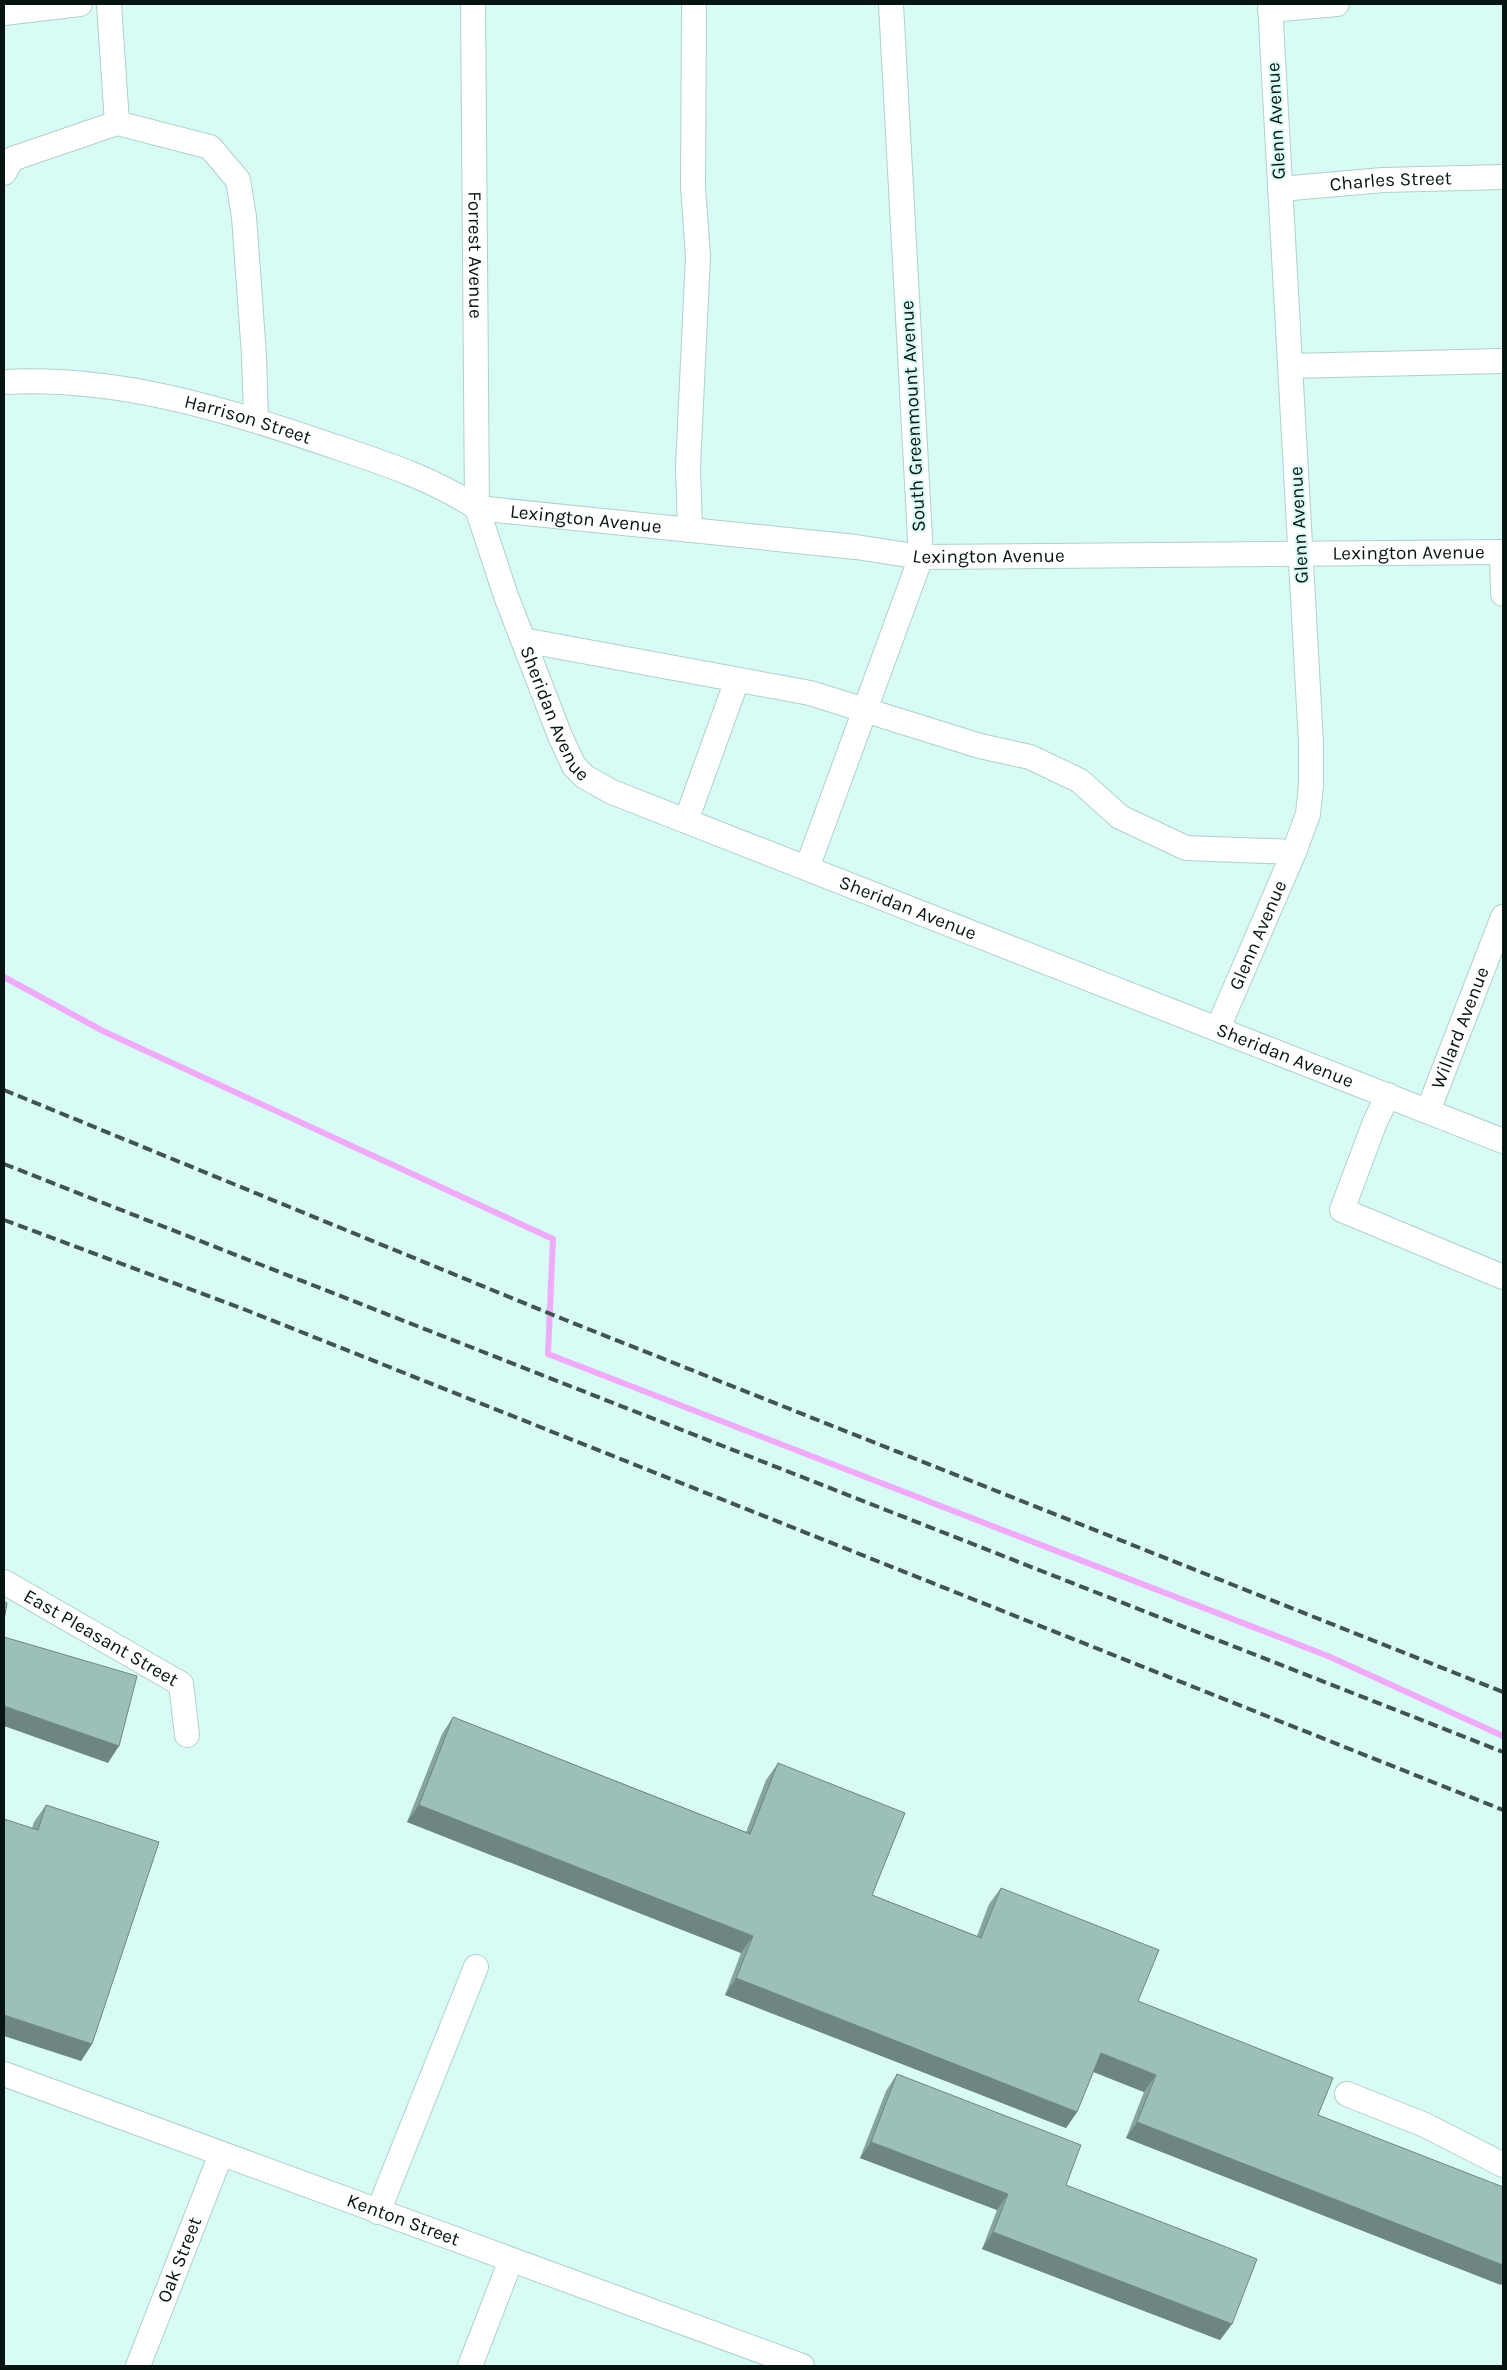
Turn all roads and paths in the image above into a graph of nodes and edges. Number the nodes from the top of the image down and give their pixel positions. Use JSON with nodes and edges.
{"nodes":[{"id":1,"x":80,"y":4,"type":"edge"},
{"id":2,"x":109,"y":4,"type":"edge"},
{"id":3,"x":472,"y":4,"type":"edge"},
{"id":4,"x":694,"y":4,"type":"edge"},
{"id":5,"x":891,"y":4,"type":"edge"},
{"id":6,"x":1337,"y":4,"type":"edge"},
{"id":7,"x":1270,"y":7,"type":"edge"},
{"id":8,"x":4,"y":13,"type":"edge"},
{"id":9,"x":117,"y":123,"type":"junction"},
{"id":10,"x":4,"y":173,"type":"edge"},
{"id":11,"x":1503,"y":177,"type":"edge"},
{"id":12,"x":1280,"y":189,"type":"junction"},
{"id":13,"x":1503,"y":361,"type":"edge"},
{"id":14,"x":1290,"y":366,"type":"junction"},
{"id":15,"x":4,"y":382,"type":"edge"},
{"id":16,"x":256,"y":420,"type":"junction"},
{"id":17,"x":477,"y":508,"type":"junction"},
{"id":18,"x":690,"y":530,"type":"junction"},
{"id":19,"x":1502,"y":552,"type":"edge"},
{"id":20,"x":1301,"y":554,"type":"junction"},
{"id":21,"x":921,"y":557,"type":"junction"},
{"id":22,"x":1503,"y":594,"type":"edge"},
{"id":23,"x":523,"y":640,"type":"junction"},
{"id":24,"x":737,"y":680,"type":"junction"},
{"id":25,"x":865,"y":710,"type":"junction"},
{"id":26,"x":686,"y":821,"type":"junction"},
{"id":27,"x":1294,"y":852,"type":"junction"},
{"id":28,"x":807,"y":868,"type":"junction"},
{"id":29,"x":1503,"y":917,"type":"edge"},
{"id":30,"x":1218,"y":1028,"type":"junction"},
{"id":31,"x":1388,"y":1095,"type":"junction"},
{"id":32,"x":1428,"y":1111,"type":"junction"},
{"id":33,"x":1503,"y":1141,"type":"edge"},
{"id":34,"x":1503,"y":1277,"type":"edge"},
{"id":35,"x":4,"y":1582,"type":"edge"},
{"id":36,"x":187,"y":1735,"type":"dead end"},
{"id":37,"x":476,"y":1966,"type":"dead end"},
{"id":38,"x":4,"y":2074,"type":"edge"},
{"id":39,"x":1347,"y":2094,"type":"dead end"},
{"id":40,"x":221,"y":2154,"type":"junction"},
{"id":41,"x":1503,"y":2165,"type":"edge"},
{"id":42,"x":378,"y":2212,"type":"junction"},
{"id":43,"x":510,"y":2260,"type":"junction"},
{"id":44,"x":138,"y":2366,"type":"edge"},
{"id":45,"x":470,"y":2366,"type":"edge"},
{"id":46,"x":802,"y":2366,"type":"edge"}],
"edges":[{"from":1,"to":8,"type":"street"},
{"from":2,"to":9,"type":"street"},
{"from":3,"to":17,"type":"street","name":"Forrest Avenue"},
{"from":4,"to":18,"type":"street"},
{"from":5,"to":21,"type":"street","name":"South Greenmount Avenue"},
{"from":6,"to":7,"type":"street"},
{"from":7,"to":12,"type":"street","name":"Glenn Avenue"},
{"from":9,"to":10,"type":"street"},
{"from":9,"to":16,"type":"street"},
{"from":11,"to":12,"type":"street","name":"Charles Street"},
{"from":12,"to":14,"type":"street","name":"Glenn Avenue"},
{"from":13,"to":14,"type":"street"},
{"from":14,"to":20,"type":"street","name":"Glenn Avenue"},
{"from":15,"to":16,"type":"street","name":"Harrison Street"},
{"from":16,"to":17,"type":"street","name":"Harrison Street"},
{"from":17,"to":18,"type":"street","name":"Lexington Avenue"},
{"from":17,"to":23,"type":"street","name":"Sheridan Avenue"},
{"from":18,"to":21,"type":"street","name":"Lexington Avenue"},
{"from":19,"to":20,"type":"street","name":"Lexington Avenue"},
{"from":19,"to":22,"type":"street"},
{"from":20,"to":21,"type":"street","name":"Lexington Avenue"},
{"from":20,"to":27,"type":"street","name":"Glenn Avenue"},
{"from":21,"to":25,"type":"street","name":"South Greenmount Avenue"},
{"from":23,"to":24,"type":"street"},
{"from":23,"to":26,"type":"street","name":"Sheridan Avenue"},
{"from":24,"to":25,"type":"street"},
{"from":24,"to":26,"type":"street"},
{"from":25,"to":27,"type":"street"},
{"from":25,"to":28,"type":"street","name":"South Greenmount Avenue"},
{"from":26,"to":28,"type":"street","name":"Sheridan Avenue"},
{"from":27,"to":30,"type":"street","name":"Glenn Avenue"},
{"from":28,"to":30,"type":"street","name":"Sheridan Avenue"},
{"from":29,"to":32,"type":"street","name":"Willard Avenue"},
{"from":30,"to":31,"type":"street","name":"Sheridan Avenue"},
{"from":31,"to":32,"type":"street","name":"Sheridan Avenue"},
{"from":31,"to":34,"type":"street"},
{"from":32,"to":33,"type":"street","name":"Sheridan Avenue"},
{"from":35,"to":36,"type":"street","name":"East Pleasant Street"},
{"from":37,"to":42,"type":"street"},
{"from":38,"to":40,"type":"street","name":"Kenton Street"},
{"from":39,"to":41,"type":"street"},
{"from":40,"to":42,"type":"street","name":"Kenton Street"},
{"from":40,"to":44,"type":"street","name":"Oak Street"},
{"from":42,"to":43,"type":"street","name":"Kenton Street"},
{"from":43,"to":45,"type":"street"},
{"from":43,"to":46,"type":"street","name":"Kenton Street"}]}
